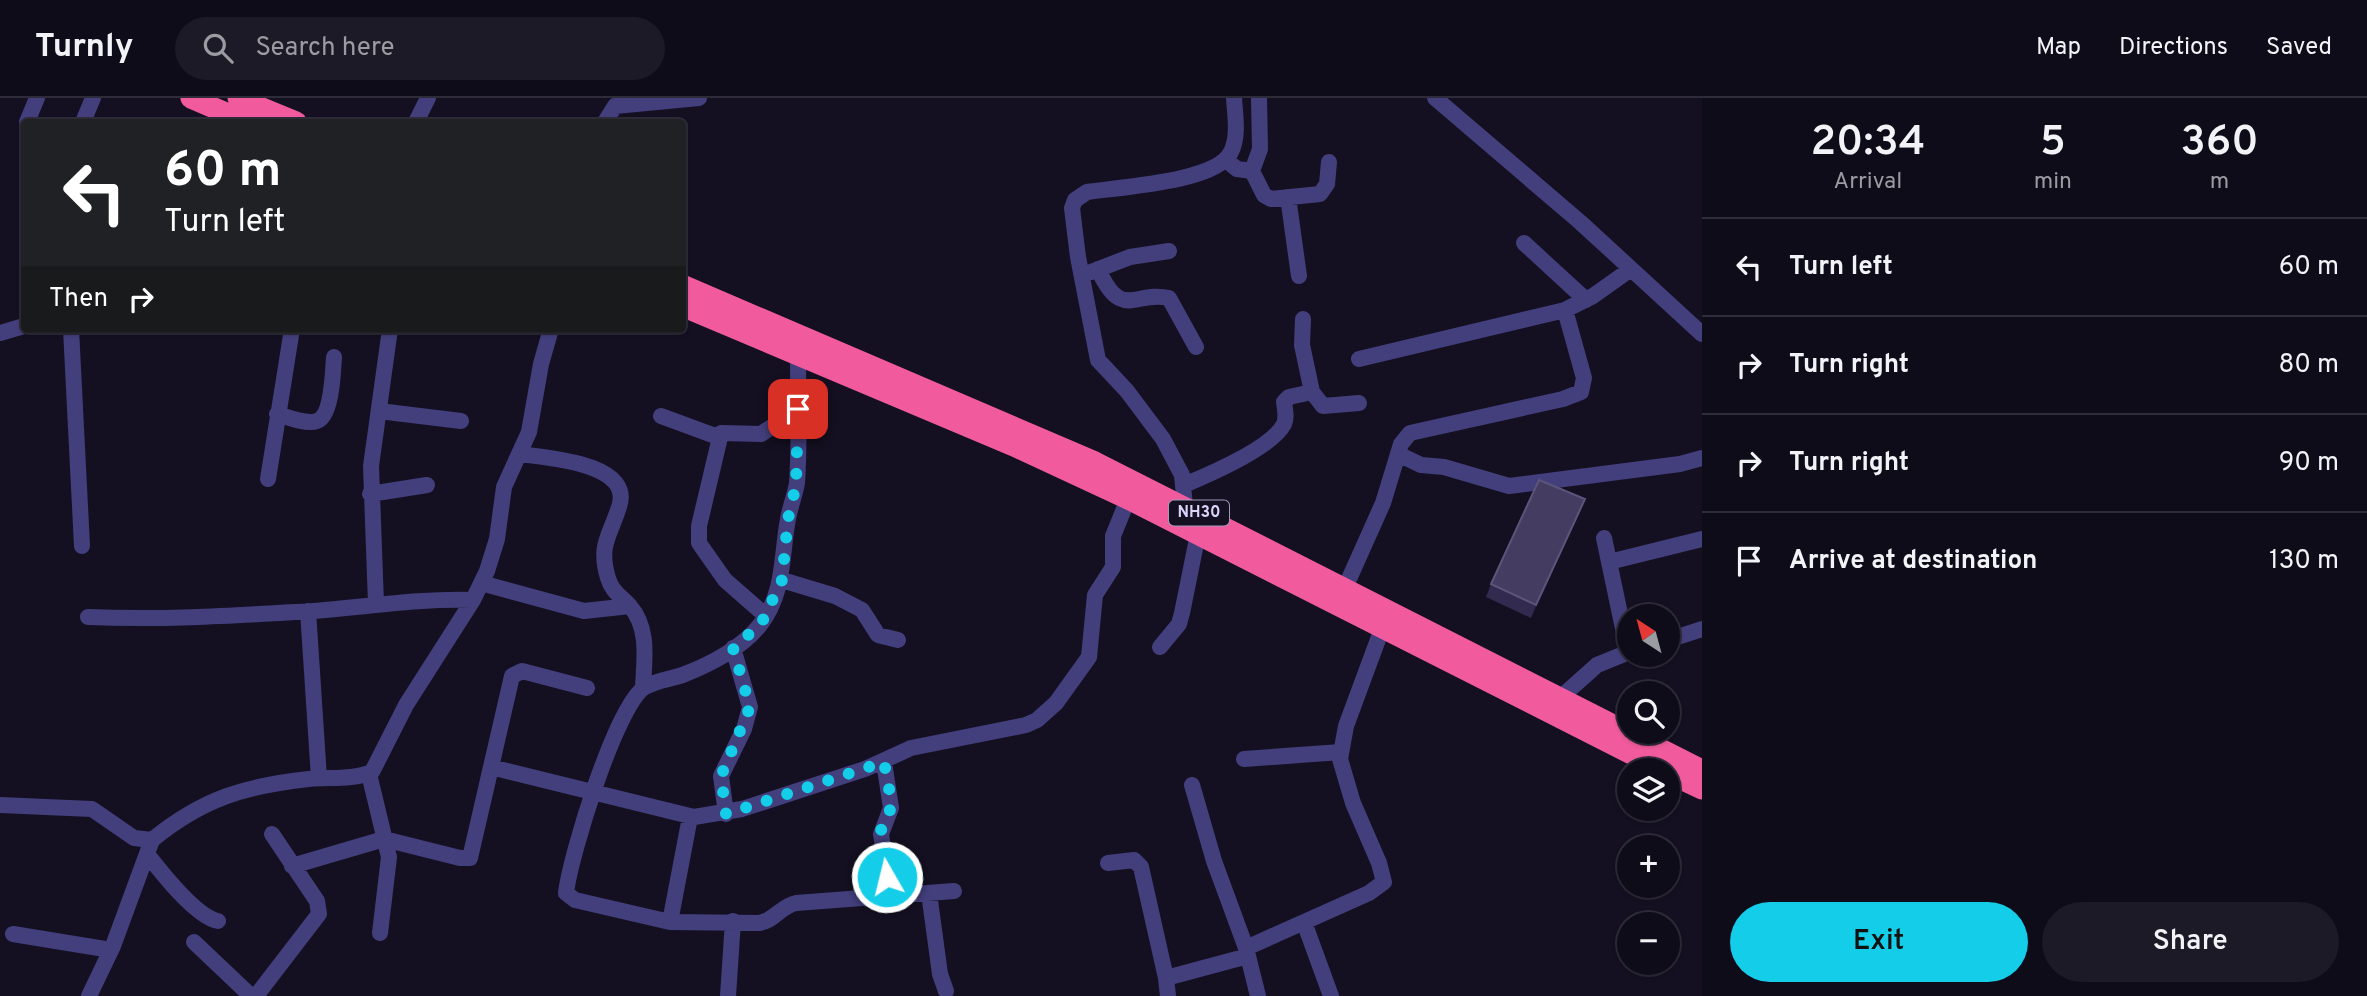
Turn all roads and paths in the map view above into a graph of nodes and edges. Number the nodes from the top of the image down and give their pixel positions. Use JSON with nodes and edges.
{"nodes":[{"id":1,"x":37,"y":98,"type":"edge"},
{"id":2,"x":93,"y":98,"type":"edge"},
{"id":3,"x":191,"y":98,"type":"edge"},
{"id":4,"x":238,"y":98,"type":"edge"},
{"id":5,"x":428,"y":98,"type":"edge"},
{"id":6,"x":699,"y":98,"type":"edge"},
{"id":7,"x":1234,"y":98,"type":"edge"},
{"id":8,"x":1259,"y":98,"type":"edge"},
{"id":9,"x":1435,"y":98,"type":"edge"},
{"id":10,"x":647,"y":100,"type":"edge"},
{"id":11,"x":28,"y":119,"type":"edge"},
{"id":12,"x":84,"y":119,"type":"edge"},
{"id":13,"x":240,"y":119,"type":"edge"},
{"id":14,"x":289,"y":119,"type":"edge"},
{"id":15,"x":418,"y":119,"type":"edge"},
{"id":16,"x":607,"y":119,"type":"edge"},
{"id":17,"x":1226,"y":160,"type":"junction"},
{"id":18,"x":1329,"y":162,"type":"dead end"},
{"id":19,"x":1252,"y":171,"type":"junction"},
{"id":20,"x":1288,"y":197,"type":"junction"},
{"id":21,"x":1524,"y":243,"type":"dead end"},
{"id":22,"x":1169,"y":251,"type":"dead end"},
{"id":23,"x":1098,"y":269,"type":"junction"},
{"id":24,"x":1631,"y":269,"type":"junction"},
{"id":25,"x":1082,"y":275,"type":"junction"},
{"id":26,"x":1299,"y":276,"type":"dead end"},
{"id":27,"x":686,"y":287,"type":"edge"},
{"id":28,"x":1586,"y":300,"type":"junction"},
{"id":29,"x":686,"y":308,"type":"edge"},
{"id":30,"x":1565,"y":310,"type":"junction"},
{"id":31,"x":1303,"y":319,"type":"dead end"},
{"id":32,"x":21,"y":327,"type":"edge"},
{"id":33,"x":0,"y":333,"type":"edge"},
{"id":34,"x":71,"y":333,"type":"edge"},
{"id":35,"x":291,"y":333,"type":"edge"},
{"id":36,"x":389,"y":333,"type":"edge"},
{"id":37,"x":550,"y":333,"type":"edge"},
{"id":38,"x":1702,"y":334,"type":"edge"},
{"id":39,"x":1196,"y":346,"type":"dead end"},
{"id":40,"x":798,"y":355,"type":"junction"},
{"id":41,"x":334,"y":357,"type":"dead end"},
{"id":42,"x":1359,"y":359,"type":"dead end"},
{"id":43,"x":1312,"y":392,"type":"junction"},
{"id":44,"x":1359,"y":403,"type":"dead end"},
{"id":45,"x":798,"y":409,"type":"junction"},
{"id":46,"x":379,"y":411,"type":"junction"},
{"id":47,"x":277,"y":414,"type":"junction"},
{"id":48,"x":661,"y":416,"type":"dead end"},
{"id":49,"x":461,"y":421,"type":"dead end"},
{"id":50,"x":718,"y":436,"type":"junction"},
{"id":51,"x":520,"y":454,"type":"junction"},
{"id":52,"x":1400,"y":455,"type":"junction"},
{"id":53,"x":1702,"y":458,"type":"edge"},
{"id":54,"x":268,"y":479,"type":"dead end"},
{"id":55,"x":427,"y":485,"type":"dead end"},
{"id":56,"x":370,"y":494,"type":"junction"},
{"id":57,"x":1184,"y":496,"type":"junction"},
{"id":58,"x":1128,"y":499,"type":"junction"},
{"id":59,"x":1199,"y":534,"type":"junction"},
{"id":60,"x":1604,"y":538,"type":"dead end"},
{"id":61,"x":1702,"y":539,"type":"edge"},
{"id":62,"x":82,"y":546,"type":"dead end"},
{"id":63,"x":1609,"y":562,"type":"junction"},
{"id":64,"x":782,"y":580,"type":"junction"},
{"id":65,"x":481,"y":583,"type":"junction"},
{"id":66,"x":1345,"y":588,"type":"junction"},
{"id":67,"x":473,"y":600,"type":"junction"},
{"id":68,"x":376,"y":604,"type":"junction"},
{"id":69,"x":1618,"y":604,"type":"edge"},
{"id":70,"x":630,"y":606,"type":"junction"},
{"id":71,"x":308,"y":611,"type":"junction"},
{"id":72,"x":766,"y":616,"type":"junction"},
{"id":73,"x":88,"y":617,"type":"dead end"},
{"id":74,"x":1383,"y":626,"type":"junction"},
{"id":75,"x":1702,"y":629,"type":"edge"},
{"id":76,"x":1680,"y":636,"type":"edge"},
{"id":77,"x":898,"y":640,"type":"dead end"},
{"id":78,"x":1160,"y":647,"type":"dead end"},
{"id":79,"x":733,"y":648,"type":"junction"},
{"id":80,"x":1617,"y":657,"type":"edge"},
{"id":81,"x":587,"y":688,"type":"dead end"},
{"id":82,"x":643,"y":688,"type":"junction"},
{"id":83,"x":1559,"y":699,"type":"junction"},
{"id":84,"x":1341,"y":752,"type":"junction"},
{"id":85,"x":1640,"y":758,"type":"edge"},
{"id":86,"x":1244,"y":760,"type":"dead end"},
{"id":87,"x":884,"y":762,"type":"junction"},
{"id":88,"x":491,"y":767,"type":"junction"},
{"id":89,"x":1702,"y":770,"type":"edge"},
{"id":90,"x":369,"y":774,"type":"junction"},
{"id":91,"x":319,"y":778,"type":"junction"},
{"id":92,"x":1680,"y":778,"type":"edge"},
{"id":93,"x":1192,"y":785,"type":"dead end"},
{"id":94,"x":1702,"y":789,"type":"edge"},
{"id":95,"x":594,"y":793,"type":"junction"},
{"id":96,"x":0,"y":805,"type":"edge"},
{"id":97,"x":726,"y":814,"type":"junction"},
{"id":98,"x":690,"y":817,"type":"junction"},
{"id":99,"x":272,"y":834,"type":"dead end"},
{"id":100,"x":384,"y":839,"type":"junction"},
{"id":101,"x":149,"y":847,"type":"junction"},
{"id":102,"x":1108,"y":863,"type":"dead end"},
{"id":103,"x":292,"y":866,"type":"junction"},
{"id":104,"x":954,"y":891,"type":"dead end"},
{"id":105,"x":929,"y":893,"type":"junction"},
{"id":106,"x":891,"y":898,"type":"junction"},
{"id":107,"x":218,"y":921,"type":"dead end"},
{"id":108,"x":733,"y":921,"type":"junction"},
{"id":109,"x":670,"y":922,"type":"junction"},
{"id":110,"x":1304,"y":922,"type":"junction"},
{"id":111,"x":380,"y":933,"type":"dead end"},
{"id":112,"x":13,"y":934,"type":"dead end"},
{"id":113,"x":194,"y":942,"type":"dead end"},
{"id":114,"x":111,"y":950,"type":"junction"},
{"id":115,"x":1247,"y":952,"type":"junction"},
{"id":116,"x":1166,"y":978,"type":"junction"},
{"id":117,"x":946,"y":990,"type":"dead end"},
{"id":118,"x":89,"y":996,"type":"edge"},
{"id":119,"x":254,"y":996,"type":"edge"},
{"id":120,"x":728,"y":996,"type":"edge"},
{"id":121,"x":1167,"y":996,"type":"edge"},
{"id":122,"x":1258,"y":996,"type":"edge"},
{"id":123,"x":1331,"y":996,"type":"edge"}],
"edges":[{"from":1,"to":11,"type":"street"},
{"from":2,"to":12,"type":"street"},
{"from":3,"to":13,"type":"highway"},
{"from":4,"to":14,"type":"highway"},
{"from":5,"to":15,"type":"street"},
{"from":6,"to":10,"type":"street"},
{"from":7,"to":17,"type":"street"},
{"from":8,"to":19,"type":"street"},
{"from":9,"to":24,"type":"street"},
{"from":10,"to":16,"type":"street"},
{"from":17,"to":19,"type":"street"},
{"from":17,"to":25,"type":"street"},
{"from":18,"to":20,"type":"street"},
{"from":19,"to":20,"type":"street"},
{"from":20,"to":26,"type":"street"},
{"from":21,"to":28,"type":"street"},
{"from":22,"to":23,"type":"street"},
{"from":23,"to":25,"type":"street"},
{"from":23,"to":39,"type":"street"},
{"from":24,"to":28,"type":"street"},
{"from":24,"to":38,"type":"street"},
{"from":25,"to":57,"type":"street"},
{"from":27,"to":57,"type":"highway","number":"NH30"},
{"from":28,"to":30,"type":"street"},
{"from":29,"to":40,"type":"highway","number":"NH30"},
{"from":30,"to":42,"type":"street"},
{"from":30,"to":52,"type":"street"},
{"from":31,"to":43,"type":"street"},
{"from":32,"to":33,"type":"street"},
{"from":34,"to":62,"type":"street"},
{"from":35,"to":47,"type":"street"},
{"from":36,"to":46,"type":"street"},
{"from":37,"to":51,"type":"street"},
{"from":40,"to":45,"type":"street"},
{"from":40,"to":58,"type":"highway","number":"NH30"},
{"from":41,"to":47,"type":"street"},
{"from":43,"to":44,"type":"street"},
{"from":43,"to":57,"type":"street"},
{"from":45,"to":50,"type":"street"},
{"from":45,"to":64,"type":"street"},
{"from":46,"to":49,"type":"street"},
{"from":46,"to":56,"type":"street"},
{"from":47,"to":54,"type":"street"},
{"from":48,"to":50,"type":"street"},
{"from":50,"to":72,"type":"street"},
{"from":51,"to":65,"type":"street"},
{"from":51,"to":70,"type":"street"},
{"from":52,"to":53,"type":"street"},
{"from":52,"to":66,"type":"street"},
{"from":55,"to":56,"type":"street"},
{"from":56,"to":68,"type":"street"},
{"from":57,"to":66,"type":"highway","number":"NH30"},
{"from":58,"to":59,"type":"highway","number":"NH30"},
{"from":58,"to":87,"type":"street"},
{"from":59,"to":74,"type":"highway","number":"NH30"},
{"from":59,"to":78,"type":"street"},
{"from":60,"to":63,"type":"street"},
{"from":61,"to":63,"type":"street"},
{"from":63,"to":69,"type":"street"},
{"from":64,"to":72,"type":"street"},
{"from":64,"to":77,"type":"street"},
{"from":65,"to":67,"type":"street"},
{"from":65,"to":70,"type":"street"},
{"from":66,"to":83,"type":"highway","number":"NH30"},
{"from":67,"to":68,"type":"street"},
{"from":67,"to":90,"type":"street"},
{"from":68,"to":71,"type":"street"},
{"from":70,"to":82,"type":"street"},
{"from":71,"to":73,"type":"street"},
{"from":71,"to":91,"type":"street"},
{"from":72,"to":79,"type":"street"},
{"from":74,"to":84,"type":"street"},
{"from":74,"to":85,"type":"highway","number":"NH30"},
{"from":75,"to":76,"type":"street"},
{"from":79,"to":82,"type":"street"},
{"from":79,"to":97,"type":"street"},
{"from":80,"to":83,"type":"street"},
{"from":81,"to":88,"type":"street"},
{"from":82,"to":95,"type":"street"},
{"from":83,"to":89,"type":"highway","number":"NH30"},
{"from":84,"to":86,"type":"street"},
{"from":84,"to":110,"type":"street"},
{"from":87,"to":97,"type":"street"},
{"from":87,"to":106,"type":"street"},
{"from":88,"to":95,"type":"street"},
{"from":88,"to":100,"type":"street"},
{"from":90,"to":91,"type":"street"},
{"from":90,"to":100,"type":"street"},
{"from":91,"to":101,"type":"street"},
{"from":92,"to":94,"type":"highway"},
{"from":93,"to":115,"type":"street"},
{"from":95,"to":98,"type":"street"},
{"from":95,"to":109,"type":"street"},
{"from":96,"to":101,"type":"street"},
{"from":97,"to":98,"type":"street"},
{"from":98,"to":109,"type":"street"},
{"from":99,"to":103,"type":"street"},
{"from":100,"to":103,"type":"street"},
{"from":100,"to":111,"type":"street"},
{"from":101,"to":107,"type":"street"},
{"from":101,"to":114,"type":"street"},
{"from":102,"to":116,"type":"street"},
{"from":103,"to":119,"type":"street"},
{"from":104,"to":105,"type":"street"},
{"from":105,"to":106,"type":"street"},
{"from":105,"to":117,"type":"street"},
{"from":106,"to":108,"type":"street"},
{"from":108,"to":109,"type":"street"},
{"from":108,"to":120,"type":"street"},
{"from":110,"to":115,"type":"street"},
{"from":110,"to":123,"type":"street"},
{"from":112,"to":114,"type":"street"},
{"from":113,"to":119,"type":"street"},
{"from":114,"to":118,"type":"street"},
{"from":115,"to":116,"type":"street"},
{"from":115,"to":122,"type":"street"},
{"from":116,"to":121,"type":"street"}]}
